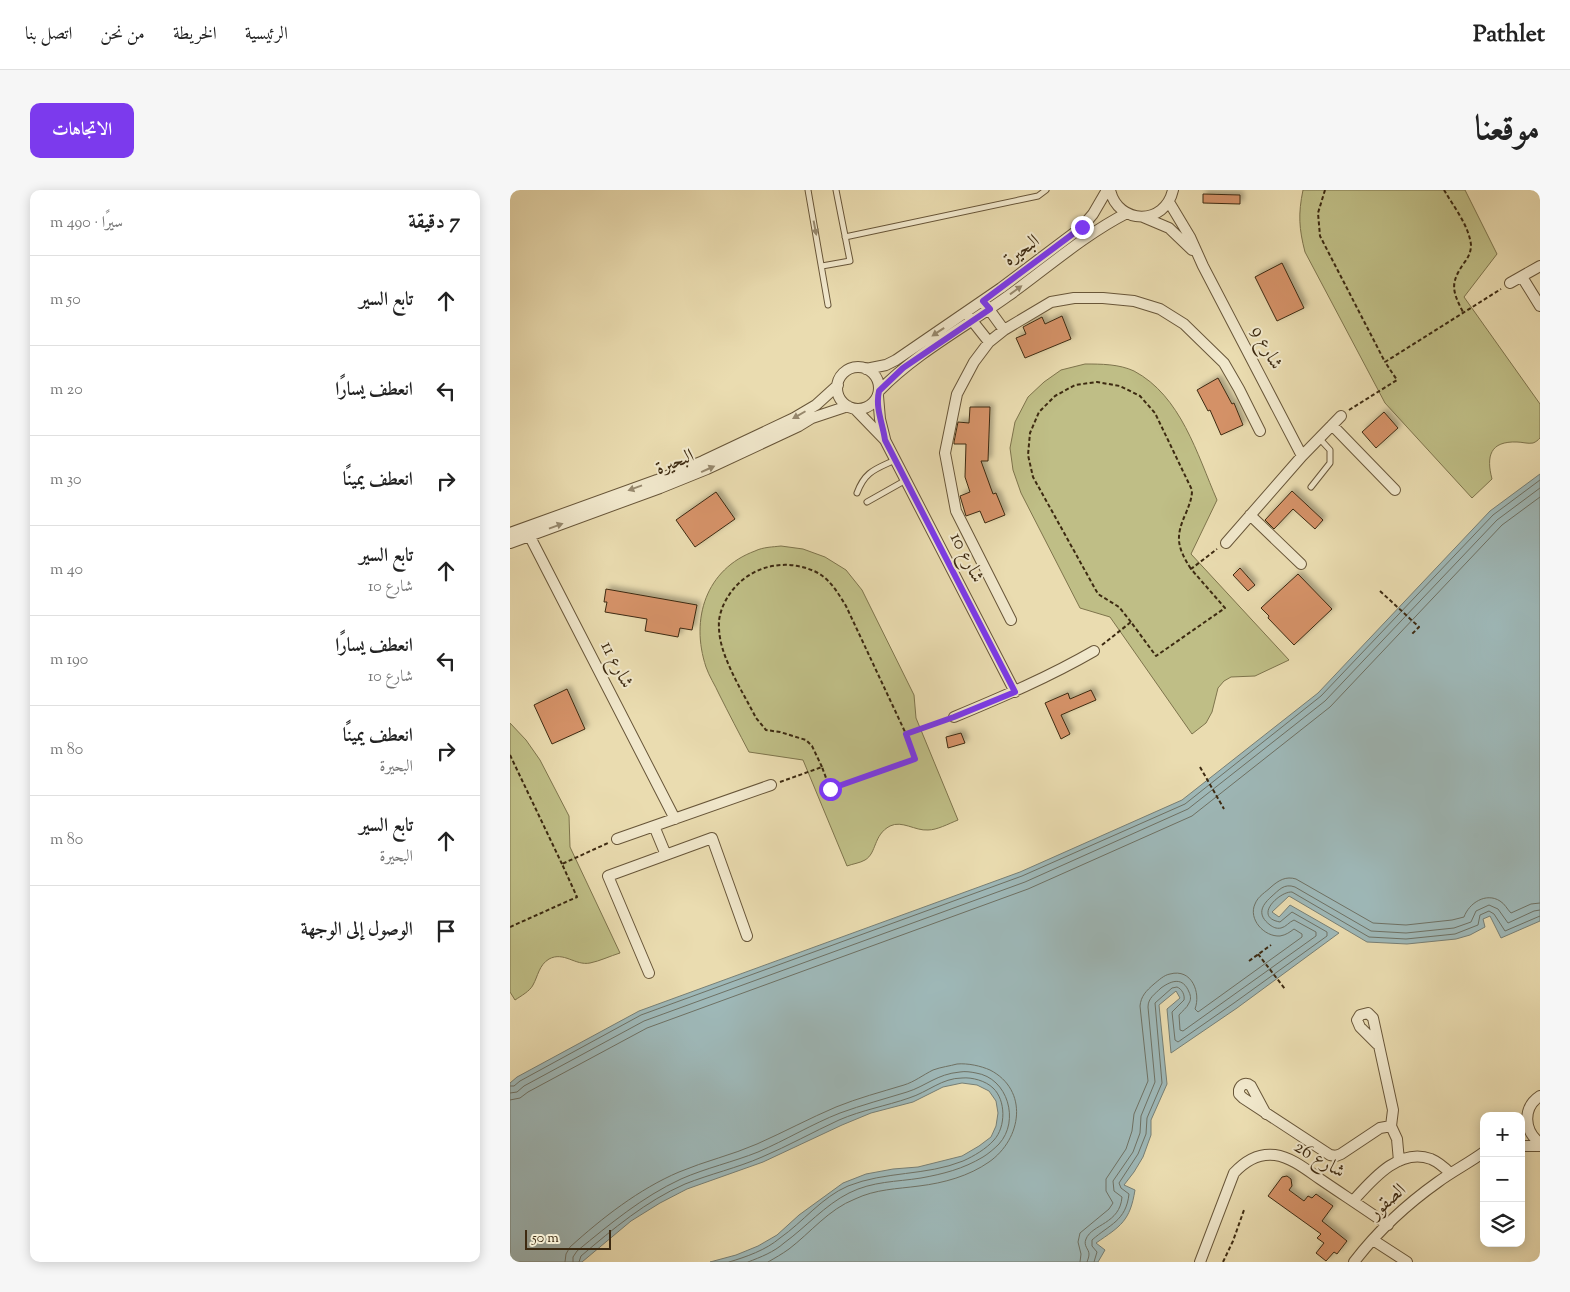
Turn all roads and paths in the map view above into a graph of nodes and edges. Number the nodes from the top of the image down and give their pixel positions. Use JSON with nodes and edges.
{"nodes":[{"id":1,"x":808,"y":190,"type":"edge"},
{"id":2,"x":836,"y":190,"type":"edge"},
{"id":3,"x":1046,"y":190,"type":"edge"},
{"id":4,"x":1109,"y":190,"type":"edge"},
{"id":5,"x":1173,"y":190,"type":"edge"},
{"id":6,"x":1325,"y":190,"type":"edge"},
{"id":7,"x":1444,"y":190,"type":"edge"},
{"id":8,"x":1037,"y":193,"type":"edge"},
{"id":9,"x":1169,"y":202,"type":"junction"},
{"id":10,"x":1127,"y":213,"type":"junction"},
{"id":11,"x":1143,"y":217,"type":"junction"},
{"id":12,"x":845,"y":237,"type":"junction"},
{"id":13,"x":1198,"y":256,"type":"junction"},
{"id":14,"x":822,"y":266,"type":"junction"},
{"id":15,"x":1540,"y":266,"type":"edge"},
{"id":16,"x":1522,"y":277,"type":"junction"},
{"id":17,"x":1510,"y":283,"type":"joint"},
{"id":18,"x":828,"y":305,"type":"dead end"},
{"id":19,"x":986,"y":305,"type":"junction"},
{"id":20,"x":1540,"y":306,"type":"edge"},
{"id":21,"x":1464,"y":312,"type":"junction"},
{"id":22,"x":969,"y":317,"type":"junction"},
{"id":23,"x":1004,"y":330,"type":"junction"},
{"id":24,"x":989,"y":342,"type":"junction"},
{"id":25,"x":1385,"y":362,"type":"junction"},
{"id":26,"x":866,"y":369,"type":"junction"},
{"id":27,"x":838,"y":385,"type":"junction"},
{"id":28,"x":878,"y":394,"type":"junction"},
{"id":29,"x":852,"y":408,"type":"junction"},
{"id":30,"x":1340,"y":416,"type":"joint"},
{"id":31,"x":1332,"y":425,"type":"junction"},
{"id":32,"x":1260,"y":431,"type":"dead end"},
{"id":33,"x":1319,"y":438,"type":"junction"},
{"id":34,"x":885,"y":440,"type":"junction"},
{"id":35,"x":1302,"y":456,"type":"junction"},
{"id":36,"x":895,"y":460,"type":"junction"},
{"id":37,"x":906,"y":480,"type":"junction"},
{"id":38,"x":1311,"y":487,"type":"dead end"},
{"id":39,"x":1396,"y":490,"type":"dead end"},
{"id":40,"x":857,"y":493,"type":"dead end"},
{"id":41,"x":867,"y":502,"type":"dead end"},
{"id":42,"x":1250,"y":516,"type":"junction"},
{"id":43,"x":527,"y":531,"type":"junction"},
{"id":44,"x":510,"y":533,"type":"edge"},
{"id":45,"x":510,"y":543,"type":"edge"},
{"id":46,"x":1226,"y":543,"type":"joint"},
{"id":47,"x":1301,"y":564,"type":"dead end"},
{"id":48,"x":1191,"y":569,"type":"junction"},
{"id":49,"x":1380,"y":591,"type":"dead end"},
{"id":50,"x":1011,"y":620,"type":"dead end"},
{"id":51,"x":1132,"y":622,"type":"junction"},
{"id":52,"x":1411,"y":636,"type":"dead end"},
{"id":53,"x":1094,"y":651,"type":"joint"},
{"id":54,"x":1015,"y":692,"type":"junction"},
{"id":55,"x":954,"y":717,"type":"joint"},
{"id":56,"x":906,"y":734,"type":"junction"},
{"id":57,"x":510,"y":756,"type":"edge"},
{"id":58,"x":822,"y":767,"type":"junction"},
{"id":59,"x":1200,"y":767,"type":"dead end"},
{"id":60,"x":771,"y":785,"type":"joint"},
{"id":61,"x":1224,"y":809,"type":"dead end"},
{"id":62,"x":675,"y":819,"type":"junction"},
{"id":63,"x":654,"y":826,"type":"junction"},
{"id":64,"x":617,"y":839,"type":"joint"},
{"id":65,"x":666,"y":854,"type":"junction"},
{"id":66,"x":562,"y":864,"type":"junction"},
{"id":67,"x":510,"y":927,"type":"edge"},
{"id":68,"x":748,"y":936,"type":"dead end"},
{"id":69,"x":1271,"y":945,"type":"dead end"},
{"id":70,"x":1258,"y":954,"type":"dead end"},
{"id":71,"x":1249,"y":961,"type":"dead end"},
{"id":72,"x":649,"y":973,"type":"dead end"},
{"id":73,"x":1285,"y":989,"type":"dead end"},
{"id":74,"x":1377,"y":1044,"type":"dead end"},
{"id":75,"x":1540,"y":1096,"type":"edge"},
{"id":76,"x":1529,"y":1109,"type":"junction"},
{"id":77,"x":1266,"y":1114,"type":"dead end"},
{"id":78,"x":1525,"y":1114,"type":"edge"},
{"id":79,"x":1392,"y":1126,"type":"junction"},
{"id":80,"x":1540,"y":1145,"type":"edge"},
{"id":81,"x":1525,"y":1146,"type":"edge"},
{"id":82,"x":1480,"y":1156,"type":"edge"},
{"id":83,"x":1399,"y":1161,"type":"junction"},
{"id":84,"x":1450,"y":1173,"type":"junction"},
{"id":85,"x":1353,"y":1201,"type":"junction"},
{"id":86,"x":1244,"y":1210,"type":"dead end"},
{"id":87,"x":1388,"y":1224,"type":"junction"},
{"id":88,"x":1373,"y":1240,"type":"junction"},
{"id":89,"x":1200,"y":1262,"type":"edge"},
{"id":90,"x":1223,"y":1262,"type":"edge"},
{"id":91,"x":1354,"y":1262,"type":"edge"},
{"id":92,"x":1407,"y":1262,"type":"edge"}],
"edges":[{"from":1,"to":14,"type":"lane","one_way":true},
{"from":2,"to":12,"type":"lane"},
{"from":3,"to":8,"type":"lane"},
{"from":4,"to":10,"type":"street"},
{"from":4,"to":19,"type":"street","name":"البحيرة"},
{"from":5,"to":9,"type":"street"},
{"from":6,"to":25,"type":"path"},
{"from":7,"to":21,"type":"path"},
{"from":8,"to":12,"type":"lane"},
{"from":9,"to":11,"type":"street"},
{"from":9,"to":13,"type":"street","name":"شارع 9"},
{"from":10,"to":11,"type":"street","name":"شارع 9"},
{"from":19,"to":10,"type":"street","name":"البحيرة","one_way":true},
{"from":11,"to":13,"type":"street","name":"شارع 9"},
{"from":12,"to":14,"type":"lane"},
{"from":13,"to":35,"type":"street","name":"شارع 9"},
{"from":14,"to":18,"type":"lane"},
{"from":15,"to":16,"type":"street"},
{"from":16,"to":17,"type":"street"},
{"from":16,"to":20,"type":"street"},
{"from":17,"to":21,"type":"path"},
{"from":19,"to":22,"type":"street","name":"البحيرة"},
{"from":19,"to":23,"type":"street"},
{"from":21,"to":25,"type":"path"},
{"from":22,"to":24,"type":"street"},
{"from":22,"to":26,"type":"street","name":"البحيرة","one_way":true},
{"from":22,"to":28,"type":"street","name":"البحيرة"},
{"from":23,"to":24,"type":"street"},
{"from":23,"to":32,"type":"street"},
{"from":24,"to":50,"type":"street"},
{"from":25,"to":30,"type":"path"},
{"from":26,"to":27,"type":"street"},
{"from":26,"to":28,"type":"street"},
{"from":27,"to":29,"type":"street"},
{"from":27,"to":43,"type":"street","name":"البحيرة","one_way":true},
{"from":28,"to":29,"type":"street"},
{"from":28,"to":34,"type":"street","name":"شارع 10"},
{"from":29,"to":34,"type":"street","name":"شارع 10"},
{"from":43,"to":29,"type":"street","name":"البحيرة","one_way":true},
{"from":30,"to":31,"type":"street"},
{"from":31,"to":33,"type":"street"},
{"from":31,"to":39,"type":"street"},
{"from":33,"to":35,"type":"street"},
{"from":33,"to":38,"type":"lane"},
{"from":34,"to":36,"type":"street","name":"شارع 10"},
{"from":35,"to":42,"type":"street"},
{"from":36,"to":37,"type":"street","name":"شارع 10"},
{"from":36,"to":40,"type":"lane"},
{"from":37,"to":41,"type":"lane"},
{"from":37,"to":54,"type":"street","name":"شارع 10"},
{"from":42,"to":46,"type":"street"},
{"from":42,"to":47,"type":"street"},
{"from":43,"to":44,"type":"street","name":"البحيرة"},
{"from":43,"to":45,"type":"street","name":"البحيرة"},
{"from":43,"to":62,"type":"street","name":"شارع 11"},
{"from":46,"to":48,"type":"path"},
{"from":48,"to":51,"type":"path"},
{"from":48,"to":51,"type":"path"},
{"from":49,"to":52,"type":"path"},
{"from":51,"to":53,"type":"path"},
{"from":53,"to":54,"type":"street"},
{"from":54,"to":55,"type":"street"},
{"from":55,"to":56,"type":"path"},
{"from":56,"to":58,"type":"path"},
{"from":56,"to":58,"type":"path"},
{"from":57,"to":66,"type":"path"},
{"from":58,"to":60,"type":"path"},
{"from":59,"to":61,"type":"path"},
{"from":60,"to":62,"type":"street"},
{"from":62,"to":63,"type":"street"},
{"from":63,"to":64,"type":"street"},
{"from":63,"to":65,"type":"street"},
{"from":64,"to":66,"type":"path"},
{"from":65,"to":68,"type":"street"},
{"from":65,"to":72,"type":"street"},
{"from":66,"to":67,"type":"path"},
{"from":69,"to":71,"type":"path"},
{"from":70,"to":73,"type":"path"},
{"from":74,"to":79,"type":"street"},
{"from":75,"to":76,"type":"street"},
{"from":76,"to":78,"type":"street"},
{"from":76,"to":80,"type":"street"},
{"from":77,"to":79,"type":"street"},
{"from":79,"to":83,"type":"street"},
{"from":80,"to":81,"type":"street"},
{"from":82,"to":84,"type":"street","name":"الصقور"},
{"from":83,"to":84,"type":"street","name":"الصقور"},
{"from":83,"to":85,"type":"street","name":"الصقور"},
{"from":84,"to":87,"type":"street","name":"الصقور"},
{"from":85,"to":87,"type":"street","name":"شارع 26"},
{"from":85,"to":89,"type":"street","name":"شارع 26"},
{"from":86,"to":90,"type":"path"},
{"from":87,"to":88,"type":"street","name":"الصقور"},
{"from":88,"to":91,"type":"street","name":"الصقور"},
{"from":88,"to":92,"type":"street"}]}
